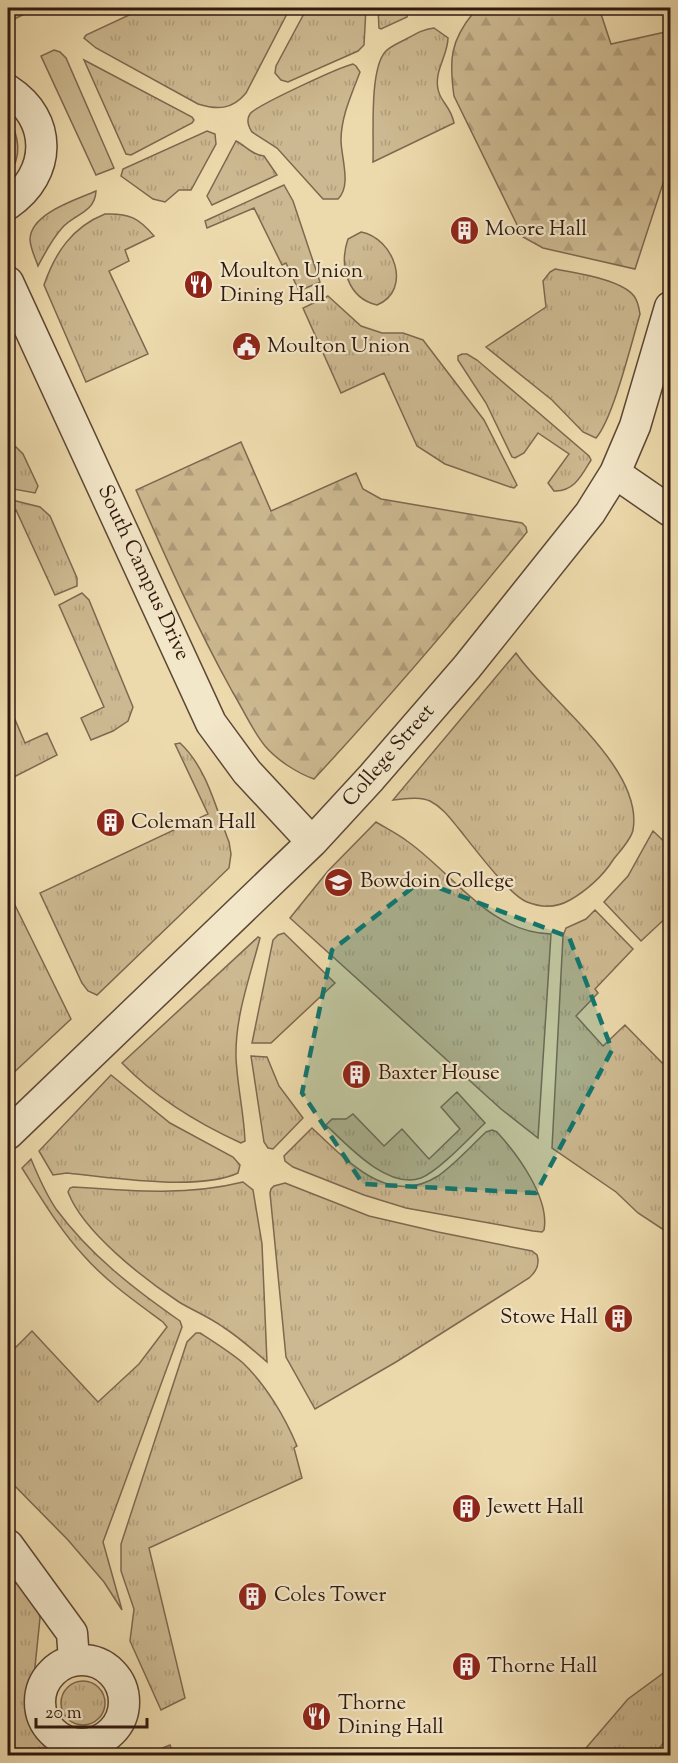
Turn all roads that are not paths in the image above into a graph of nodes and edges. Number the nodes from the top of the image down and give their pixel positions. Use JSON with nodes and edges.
{"nodes":[{"id":1,"x":8,"y":90,"type":"edge"},
{"id":2,"x":8,"y":204,"type":"edge"},
{"id":3,"x":8,"y":282,"type":"edge"},
{"id":4,"x":670,"y":307,"type":"edge"},
{"id":5,"x":615,"y":473,"type":"junction"},
{"id":6,"x":670,"y":511,"type":"edge"},
{"id":7,"x":312,"y":842,"type":"junction"},
{"id":8,"x":8,"y":1134,"type":"edge"},
{"id":9,"x":8,"y":1545,"type":"edge"},
{"id":10,"x":74,"y":1660,"type":"dead end"}],
"edges":[{"from":1,"to":2,"type":"street"},
{"from":3,"to":7,"type":"street","name":"South Campus Drive"},
{"from":4,"to":5,"type":"street","name":"College Street"},
{"from":5,"to":6,"type":"street"},
{"from":5,"to":7,"type":"street","name":"College Street"},
{"from":7,"to":8,"type":"street","name":"College Street"},
{"from":9,"to":10,"type":"street"}]}
